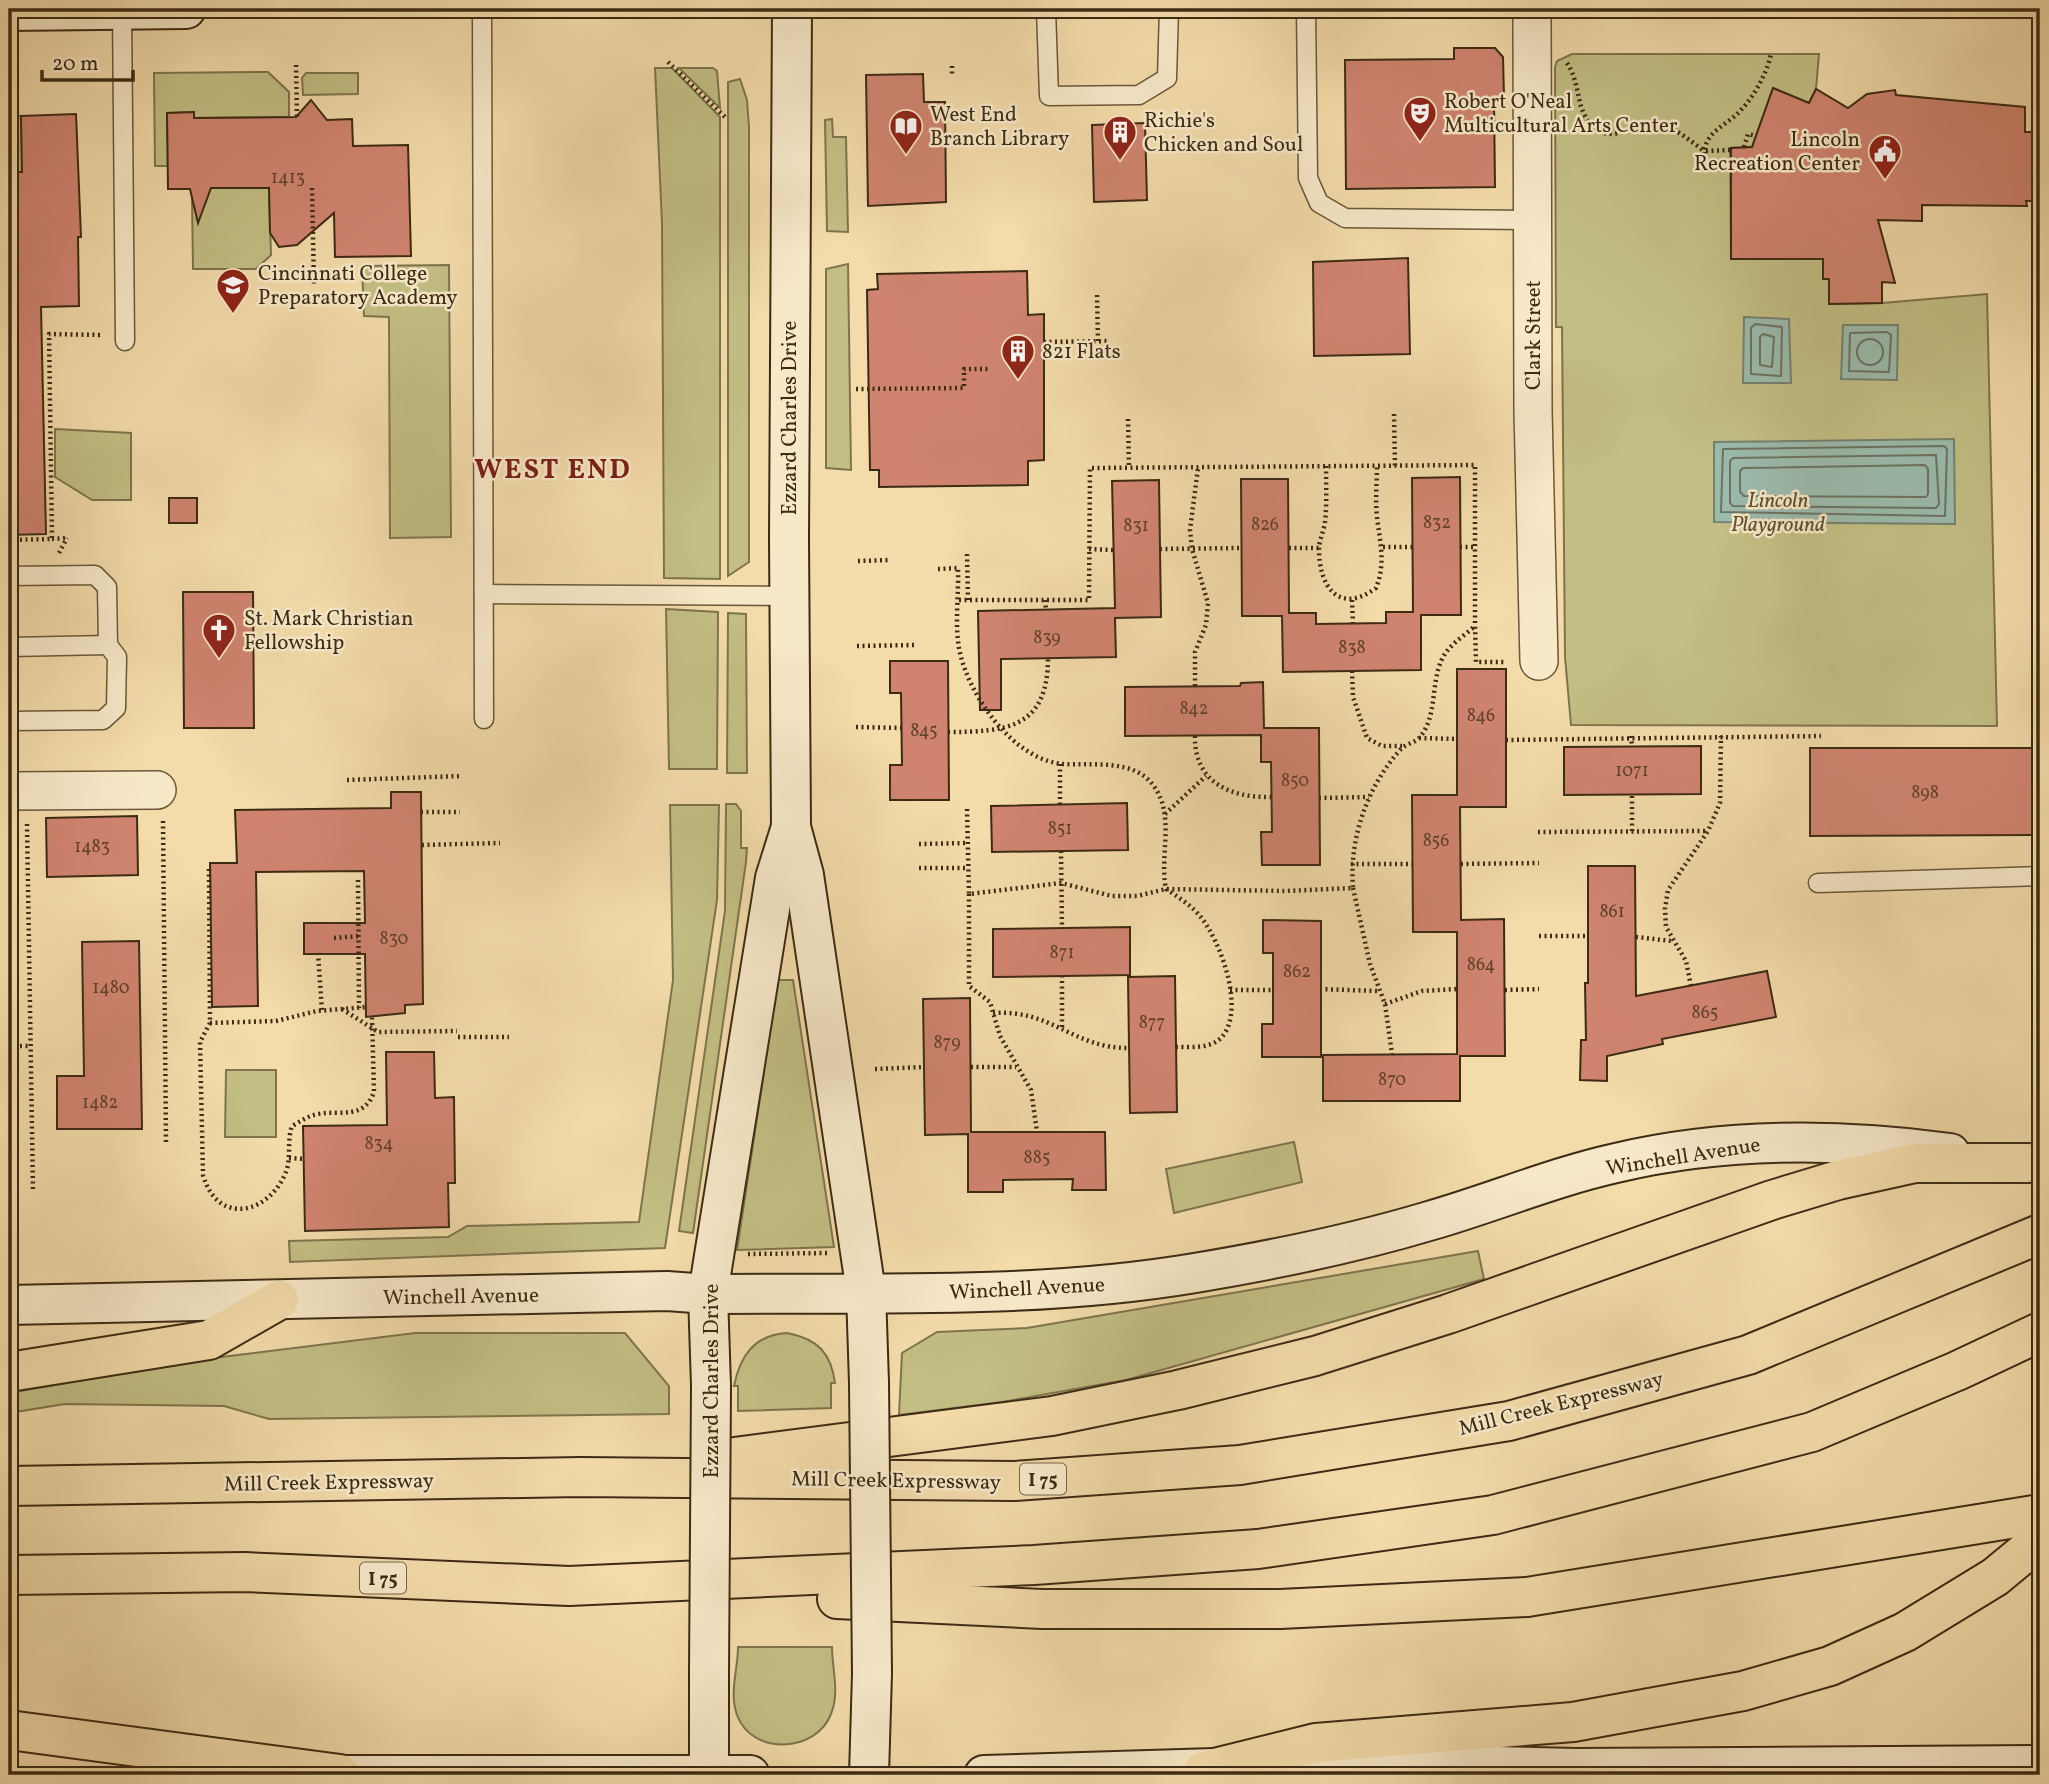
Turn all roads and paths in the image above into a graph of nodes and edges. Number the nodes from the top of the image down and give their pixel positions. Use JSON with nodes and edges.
{"nodes":[{"id":1,"x":95,"y":9,"type":"edge"},
{"id":2,"x":122,"y":9,"type":"edge"},
{"id":3,"x":186,"y":9,"type":"edge"},
{"id":4,"x":482,"y":9,"type":"edge"},
{"id":5,"x":792,"y":9,"type":"edge"},
{"id":6,"x":1046,"y":9,"type":"edge"},
{"id":7,"x":1169,"y":9,"type":"edge"},
{"id":8,"x":1306,"y":9,"type":"edge"},
{"id":9,"x":1532,"y":9,"type":"edge"},
{"id":10,"x":9,"y":11,"type":"edge"},
{"id":11,"x":1771,"y":54,"type":"dead end"},
{"id":12,"x":1563,"y":56,"type":"dead end"},
{"id":13,"x":668,"y":62,"type":"dead end"},
{"id":14,"x":296,"y":65,"type":"dead end"},
{"id":15,"x":952,"y":66,"type":"dead end"},
{"id":16,"x":952,"y":74,"type":"dead end"},
{"id":17,"x":297,"y":117,"type":"dead end"},
{"id":18,"x":726,"y":118,"type":"dead end"},
{"id":19,"x":1756,"y":136,"type":"dead end"},
{"id":20,"x":1744,"y":147,"type":"dead end"},
{"id":21,"x":1730,"y":150,"type":"dead end"},
{"id":22,"x":1704,"y":151,"type":"junction"},
{"id":23,"x":1705,"y":161,"type":"dead end"},
{"id":24,"x":312,"y":188,"type":"dead end"},
{"id":25,"x":1532,"y":220,"type":"junction"},
{"id":26,"x":314,"y":285,"type":"dead end"},
{"id":27,"x":1097,"y":295,"type":"dead end"},
{"id":28,"x":104,"y":323,"type":"dead end"},
{"id":29,"x":125,"y":341,"type":"dead end"},
{"id":30,"x":1098,"y":341,"type":"junction"},
{"id":31,"x":1110,"y":341,"type":"dead end"},
{"id":32,"x":1044,"y":342,"type":"dead end"},
{"id":33,"x":991,"y":369,"type":"dead end"},
{"id":34,"x":856,"y":389,"type":"dead end"},
{"id":35,"x":1394,"y":414,"type":"dead end"},
{"id":36,"x":1128,"y":419,"type":"dead end"},
{"id":37,"x":1326,"y":466,"type":"junction"},
{"id":38,"x":1377,"y":466,"type":"junction"},
{"id":39,"x":1395,"y":466,"type":"junction"},
{"id":40,"x":1129,"y":468,"type":"junction"},
{"id":41,"x":1198,"y":468,"type":"junction"},
{"id":42,"x":67,"y":538,"type":"dead end"},
{"id":43,"x":52,"y":539,"type":"junction"},
{"id":44,"x":9,"y":540,"type":"edge"},
{"id":45,"x":1413,"y":547,"type":"dead end"},
{"id":46,"x":1460,"y":547,"type":"dead end"},
{"id":47,"x":1475,"y":547,"type":"junction"},
{"id":48,"x":1241,"y":548,"type":"dead end"},
{"id":49,"x":1289,"y":548,"type":"dead end"},
{"id":50,"x":1319,"y":548,"type":"junction"},
{"id":51,"x":1383,"y":548,"type":"junction"},
{"id":52,"x":1090,"y":549,"type":"junction"},
{"id":53,"x":1192,"y":549,"type":"junction"},
{"id":54,"x":1114,"y":550,"type":"dead end"},
{"id":55,"x":1160,"y":550,"type":"dead end"},
{"id":56,"x":967,"y":554,"type":"dead end"},
{"id":57,"x":890,"y":559,"type":"dead end"},
{"id":58,"x":858,"y":561,"type":"dead end"},
{"id":59,"x":938,"y":569,"type":"dead end"},
{"id":60,"x":9,"y":576,"type":"edge"},
{"id":61,"x":484,"y":594,"type":"junction"},
{"id":62,"x":789,"y":596,"type":"junction"},
{"id":63,"x":959,"y":600,"type":"junction"},
{"id":64,"x":968,"y":600,"type":"junction"},
{"id":65,"x":1045,"y":600,"type":"junction"},
{"id":66,"x":1352,"y":600,"type":"junction"},
{"id":67,"x":1046,"y":610,"type":"dead end"},
{"id":68,"x":1353,"y":623,"type":"dead end"},
{"id":69,"x":1475,"y":626,"type":"junction"},
{"id":70,"x":108,"y":645,"type":"junction"},
{"id":71,"x":915,"y":645,"type":"dead end"},
{"id":72,"x":857,"y":646,"type":"dead end"},
{"id":73,"x":9,"y":647,"type":"edge"},
{"id":74,"x":1048,"y":658,"type":"dead end"},
{"id":75,"x":1539,"y":661,"type":"joint"},
{"id":76,"x":1352,"y":671,"type":"dead end"},
{"id":77,"x":1195,"y":686,"type":"dead end"},
{"id":78,"x":484,"y":719,"type":"dead end"},
{"id":79,"x":9,"y":721,"type":"edge"},
{"id":80,"x":856,"y":727,"type":"dead end"},
{"id":81,"x":901,"y":728,"type":"dead end"},
{"id":82,"x":1003,"y":730,"type":"junction"},
{"id":83,"x":948,"y":732,"type":"dead end"},
{"id":84,"x":1195,"y":736,"type":"dead end"},
{"id":85,"x":1631,"y":736,"type":"junction"},
{"id":86,"x":1721,"y":736,"type":"junction"},
{"id":87,"x":1821,"y":736,"type":"dead end"},
{"id":88,"x":1419,"y":738,"type":"junction"},
{"id":89,"x":1457,"y":739,"type":"dead end"},
{"id":90,"x":1506,"y":740,"type":"dead end"},
{"id":91,"x":1403,"y":746,"type":"junction"},
{"id":92,"x":1632,"y":746,"type":"dead end"},
{"id":93,"x":1060,"y":764,"type":"junction"},
{"id":94,"x":461,"y":776,"type":"dead end"},
{"id":95,"x":1206,"y":776,"type":"junction"},
{"id":96,"x":347,"y":780,"type":"dead end"},
{"id":97,"x":157,"y":790,"type":"joint"},
{"id":98,"x":18,"y":791,"type":"edge"},
{"id":99,"x":1632,"y":794,"type":"dead end"},
{"id":100,"x":1271,"y":797,"type":"dead end"},
{"id":101,"x":1369,"y":797,"type":"junction"},
{"id":102,"x":1319,"y":798,"type":"dead end"},
{"id":103,"x":1060,"y":805,"type":"dead end"},
{"id":104,"x":967,"y":809,"type":"dead end"},
{"id":105,"x":421,"y":812,"type":"dead end"},
{"id":106,"x":460,"y":812,"type":"dead end"},
{"id":107,"x":1165,"y":814,"type":"junction"},
{"id":108,"x":791,"y":827,"type":"junction"},
{"id":109,"x":1632,"y":831,"type":"junction"},
{"id":110,"x":1707,"y":831,"type":"junction"},
{"id":111,"x":1538,"y":832,"type":"dead end"},
{"id":112,"x":500,"y":843,"type":"dead end"},
{"id":113,"x":919,"y":844,"type":"dead end"},
{"id":114,"x":968,"y":844,"type":"junction"},
{"id":115,"x":422,"y":845,"type":"dead end"},
{"id":116,"x":1061,"y":851,"type":"dead end"},
{"id":117,"x":1412,"y":863,"type":"dead end"},
{"id":118,"x":1539,"y":863,"type":"dead end"},
{"id":119,"x":1351,"y":864,"type":"junction"},
{"id":120,"x":1461,"y":864,"type":"dead end"},
{"id":121,"x":919,"y":868,"type":"dead end"},
{"id":122,"x":968,"y":868,"type":"junction"},
{"id":123,"x":209,"y":869,"type":"dead end"},
{"id":124,"x":2040,"y":876,"type":"edge"},
{"id":125,"x":358,"y":880,"type":"dead end"},
{"id":126,"x":1061,"y":883,"type":"junction"},
{"id":127,"x":1818,"y":883,"type":"dead end"},
{"id":128,"x":1353,"y":888,"type":"junction"},
{"id":129,"x":1166,"y":889,"type":"junction"},
{"id":130,"x":969,"y":894,"type":"junction"},
{"id":131,"x":1062,"y":928,"type":"dead end"},
{"id":132,"x":359,"y":936,"type":"junction"},
{"id":133,"x":1539,"y":936,"type":"dead end"},
{"id":134,"x":1588,"y":936,"type":"dead end"},
{"id":135,"x":1636,"y":937,"type":"dead end"},
{"id":136,"x":334,"y":938,"type":"dead end"},
{"id":137,"x":1673,"y":942,"type":"junction"},
{"id":138,"x":318,"y":953,"type":"dead end"},
{"id":139,"x":1062,"y":976,"type":"dead end"},
{"id":140,"x":1691,"y":986,"type":"dead end"},
{"id":141,"x":1320,"y":989,"type":"dead end"},
{"id":142,"x":1457,"y":989,"type":"dead end"},
{"id":143,"x":1539,"y":989,"type":"dead end"},
{"id":144,"x":1230,"y":990,"type":"junction"},
{"id":145,"x":1273,"y":990,"type":"dead end"},
{"id":146,"x":1505,"y":990,"type":"dead end"},
{"id":147,"x":1378,"y":991,"type":"junction"},
{"id":148,"x":1385,"y":1004,"type":"junction"},
{"id":149,"x":366,"y":1007,"type":"dead end"},
{"id":150,"x":359,"y":1008,"type":"junction"},
{"id":151,"x":342,"y":1009,"type":"junction"},
{"id":152,"x":322,"y":1011,"type":"junction"},
{"id":153,"x":993,"y":1013,"type":"junction"},
{"id":154,"x":372,"y":1016,"type":"dead end"},
{"id":155,"x":210,"y":1023,"type":"junction"},
{"id":156,"x":1062,"y":1027,"type":"junction"},
{"id":157,"x":374,"y":1029,"type":"junction"},
{"id":158,"x":509,"y":1037,"type":"dead end"},
{"id":159,"x":9,"y":1046,"type":"edge"},
{"id":160,"x":30,"y":1046,"type":"junction"},
{"id":161,"x":1176,"y":1047,"type":"dead end"},
{"id":162,"x":1129,"y":1048,"type":"dead end"},
{"id":163,"x":1392,"y":1054,"type":"dead end"},
{"id":164,"x":971,"y":1067,"type":"dead end"},
{"id":165,"x":1017,"y":1067,"type":"junction"},
{"id":166,"x":924,"y":1068,"type":"dead end"},
{"id":167,"x":875,"y":1069,"type":"dead end"},
{"id":168,"x":1037,"y":1132,"type":"dead end"},
{"id":169,"x":166,"y":1142,"type":"dead end"},
{"id":170,"x":289,"y":1158,"type":"junction"},
{"id":171,"x":304,"y":1159,"type":"dead end"},
{"id":172,"x":2028,"y":1163,"type":"joint"},
{"id":173,"x":33,"y":1192,"type":"dead end"},
{"id":174,"x":2040,"y":1234,"type":"edge"},
{"id":175,"x":828,"y":1253,"type":"dead end"},
{"id":176,"x":738,"y":1256,"type":"dead end"},
{"id":177,"x":866,"y":1292,"type":"junction"},
{"id":178,"x":708,"y":1294,"type":"junction"},
{"id":179,"x":279,"y":1300,"type":"junction"},
{"id":180,"x":9,"y":1305,"type":"edge"},
{"id":181,"x":2040,"y":1332,"type":"edge"},
{"id":182,"x":9,"y":1372,"type":"edge"},
{"id":183,"x":581,"y":1477,"type":"junction"},
{"id":184,"x":9,"y":1486,"type":"edge"},
{"id":185,"x":2034,"y":1523,"type":"edge"},
{"id":186,"x":9,"y":1575,"type":"edge"},
{"id":187,"x":569,"y":1586,"type":"junction"},
{"id":188,"x":9,"y":1730,"type":"edge"},
{"id":189,"x":2040,"y":1765,"type":"edge"},
{"id":190,"x":1682,"y":1771,"type":"edge"},
{"id":191,"x":1874,"y":1771,"type":"edge"},
{"id":192,"x":1203,"y":1773,"type":"edge"},
{"id":193,"x":280,"y":1775,"type":"edge"},
{"id":194,"x":340,"y":1775,"type":"edge"},
{"id":195,"x":709,"y":1775,"type":"edge"},
{"id":196,"x":750,"y":1775,"type":"edge"},
{"id":197,"x":869,"y":1775,"type":"edge"},
{"id":198,"x":984,"y":1775,"type":"edge"}],
"edges":[{"from":1,"to":2,"type":"main road"},
{"from":1,"to":10,"type":"main road"},
{"from":2,"to":3,"type":"main road"},
{"from":2,"to":29,"type":"lane"},
{"from":4,"to":61,"type":"lane"},
{"from":5,"to":62,"type":"main road","name":"Ezzard Charles Drive"},
{"from":6,"to":7,"type":"lane"},
{"from":8,"to":25,"type":"lane"},
{"from":9,"to":25,"type":"street","name":"Clark Street"},
{"from":11,"to":22,"type":"path"},
{"from":12,"to":22,"type":"path"},
{"from":13,"to":18,"type":"path"},
{"from":14,"to":17,"type":"path"},
{"from":15,"to":16,"type":"path"},
{"from":19,"to":20,"type":"path"},
{"from":21,"to":22,"type":"path"},
{"from":22,"to":23,"type":"path"},
{"from":24,"to":26,"type":"path"},
{"from":25,"to":75,"type":"street","name":"Clark Street"},
{"from":27,"to":30,"type":"path"},
{"from":28,"to":43,"type":"path"},
{"from":30,"to":31,"type":"path"},
{"from":30,"to":32,"type":"path"},
{"from":33,"to":34,"type":"path"},
{"from":35,"to":39,"type":"path"},
{"from":36,"to":40,"type":"path"},
{"from":37,"to":38,"type":"path"},
{"from":37,"to":41,"type":"path"},
{"from":37,"to":50,"type":"path"},
{"from":38,"to":39,"type":"path"},
{"from":38,"to":51,"type":"path"},
{"from":39,"to":47,"type":"path"},
{"from":40,"to":41,"type":"path"},
{"from":40,"to":52,"type":"path"},
{"from":41,"to":53,"type":"path"},
{"from":42,"to":43,"type":"path"},
{"from":43,"to":44,"type":"path"},
{"from":45,"to":51,"type":"path"},
{"from":46,"to":47,"type":"path"},
{"from":47,"to":69,"type":"path"},
{"from":48,"to":53,"type":"path"},
{"from":49,"to":50,"type":"path"},
{"from":50,"to":66,"type":"path"},
{"from":51,"to":66,"type":"path"},
{"from":52,"to":54,"type":"path"},
{"from":52,"to":65,"type":"path"},
{"from":53,"to":55,"type":"path"},
{"from":53,"to":77,"type":"path"},
{"from":56,"to":64,"type":"path"},
{"from":57,"to":58,"type":"path"},
{"from":59,"to":63,"type":"path"},
{"from":60,"to":70,"type":"lane"},
{"from":61,"to":62,"type":"lane"},
{"from":61,"to":78,"type":"lane"},
{"from":62,"to":108,"type":"main road","name":"Ezzard Charles Drive"},
{"from":63,"to":64,"type":"path"},
{"from":63,"to":82,"type":"path"},
{"from":64,"to":65,"type":"path"},
{"from":65,"to":67,"type":"path"},
{"from":66,"to":68,"type":"path"},
{"from":69,"to":75,"type":"path"},
{"from":69,"to":88,"type":"path"},
{"from":70,"to":73,"type":"lane"},
{"from":70,"to":79,"type":"lane"},
{"from":71,"to":72,"type":"path"},
{"from":74,"to":82,"type":"path"},
{"from":76,"to":91,"type":"path"},
{"from":80,"to":81,"type":"path"},
{"from":82,"to":83,"type":"path"},
{"from":82,"to":93,"type":"path"},
{"from":84,"to":95,"type":"path"},
{"from":85,"to":86,"type":"path"},
{"from":85,"to":90,"type":"path"},
{"from":85,"to":92,"type":"path"},
{"from":86,"to":87,"type":"path"},
{"from":86,"to":110,"type":"path"},
{"from":88,"to":89,"type":"path"},
{"from":88,"to":91,"type":"path"},
{"from":91,"to":101,"type":"path"},
{"from":93,"to":103,"type":"path"},
{"from":93,"to":107,"type":"path"},
{"from":94,"to":96,"type":"path"},
{"from":95,"to":100,"type":"path"},
{"from":95,"to":107,"type":"path"},
{"from":97,"to":98,"type":"street"},
{"from":97,"to":169,"type":"path"},
{"from":98,"to":160,"type":"path"},
{"from":99,"to":109,"type":"path"},
{"from":101,"to":102,"type":"path"},
{"from":101,"to":119,"type":"path"},
{"from":104,"to":114,"type":"path"},
{"from":105,"to":106,"type":"path"},
{"from":107,"to":129,"type":"path"},
{"from":108,"to":177,"type":"main road","name":"Ezzard Charles Drive"},
{"from":108,"to":178,"type":"main road","name":"Ezzard Charles Drive"},
{"from":109,"to":110,"type":"path"},
{"from":109,"to":111,"type":"path"},
{"from":110,"to":137,"type":"path"},
{"from":112,"to":115,"type":"path"},
{"from":113,"to":114,"type":"path"},
{"from":114,"to":122,"type":"path"},
{"from":116,"to":126,"type":"path"},
{"from":117,"to":119,"type":"path"},
{"from":118,"to":120,"type":"path"},
{"from":119,"to":128,"type":"path"},
{"from":121,"to":122,"type":"path"},
{"from":122,"to":130,"type":"path"},
{"from":123,"to":155,"type":"path"},
{"from":124,"to":127,"type":"lane"},
{"from":125,"to":132,"type":"path"},
{"from":126,"to":129,"type":"path"},
{"from":126,"to":130,"type":"path"},
{"from":126,"to":131,"type":"path"},
{"from":128,"to":129,"type":"path"},
{"from":128,"to":147,"type":"path"},
{"from":129,"to":144,"type":"path"},
{"from":130,"to":153,"type":"path"},
{"from":132,"to":136,"type":"path"},
{"from":132,"to":150,"type":"path"},
{"from":133,"to":134,"type":"path"},
{"from":135,"to":137,"type":"path"},
{"from":137,"to":140,"type":"path"},
{"from":138,"to":152,"type":"path"},
{"from":139,"to":156,"type":"path"},
{"from":141,"to":147,"type":"path"},
{"from":142,"to":148,"type":"path"},
{"from":143,"to":146,"type":"path"},
{"from":144,"to":145,"type":"path"},
{"from":144,"to":161,"type":"path"},
{"from":147,"to":148,"type":"path"},
{"from":148,"to":163,"type":"path"},
{"from":149,"to":150,"type":"path"},
{"from":150,"to":151,"type":"path"},
{"from":151,"to":152,"type":"path"},
{"from":151,"to":157,"type":"path"},
{"from":152,"to":155,"type":"path"},
{"from":153,"to":156,"type":"path"},
{"from":153,"to":165,"type":"path"},
{"from":154,"to":157,"type":"path"},
{"from":155,"to":170,"type":"path"},
{"from":156,"to":162,"type":"path"},
{"from":157,"to":158,"type":"path"},
{"from":157,"to":170,"type":"path"},
{"from":159,"to":160,"type":"path"},
{"from":160,"to":173,"type":"path"},
{"from":164,"to":165,"type":"path"},
{"from":165,"to":168,"type":"path"},
{"from":166,"to":167,"type":"path"},
{"from":170,"to":171,"type":"path"},
{"from":172,"to":177,"type":"main road","name":"Winchell Avenue"},
{"from":172,"to":183,"type":"highway"},
{"from":174,"to":183,"type":"highway","name":"Mill Creek Expressway","number":"I 75"},
{"from":175,"to":176,"type":"path"},
{"from":177,"to":178,"type":"main road","name":"Winchell Avenue"},
{"from":177,"to":197,"type":"main road","name":"Ezzard Charles Drive","bridge":true},
{"from":178,"to":179,"type":"main road","name":"Winchell Avenue"},
{"from":178,"to":195,"type":"main road","name":"Ezzard Charles Drive","bridge":true},
{"from":179,"to":180,"type":"main road","name":"Winchell Avenue"},
{"from":179,"to":182,"type":"highway"},
{"from":181,"to":187,"type":"highway","number":"I 75"},
{"from":183,"to":184,"type":"highway","name":"Mill Creek Expressway","number":"I 75"},
{"from":185,"to":187,"type":"highway"},
{"from":185,"to":192,"type":"highway"},
{"from":186,"to":187,"type":"highway","number":"I 75"},
{"from":188,"to":194,"type":"highway"},
{"from":189,"to":191,"type":"main road"},
{"from":190,"to":191,"type":"main road"},
{"from":190,"to":192,"type":"main road"},
{"from":192,"to":198,"type":"main road"},
{"from":193,"to":194,"type":"main road"},
{"from":194,"to":195,"type":"main road"},
{"from":195,"to":196,"type":"main road"}]}
